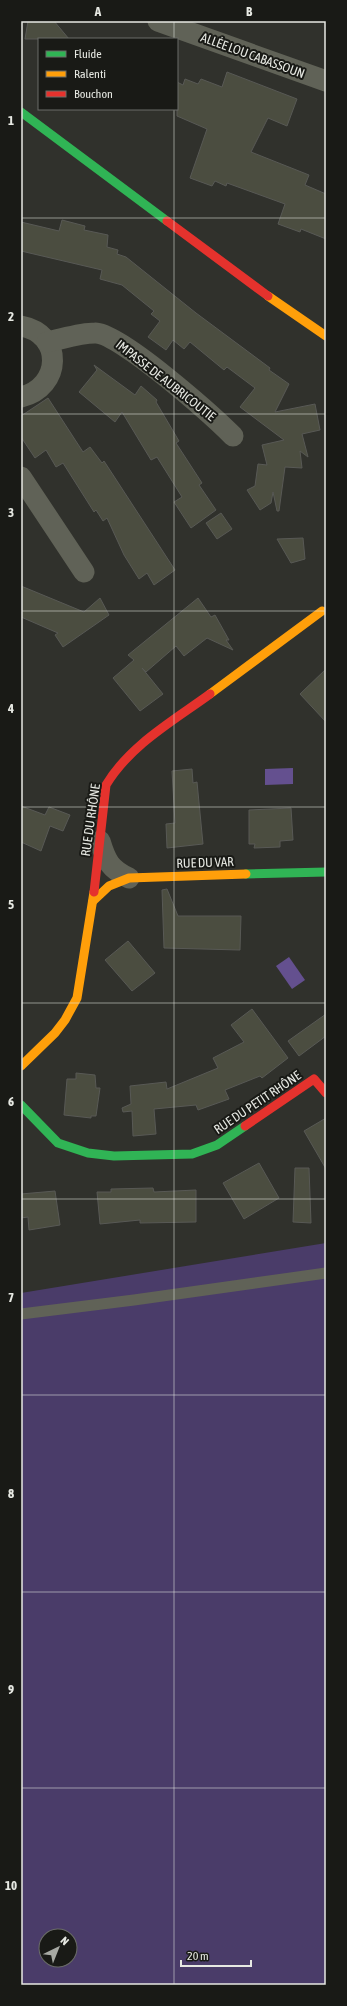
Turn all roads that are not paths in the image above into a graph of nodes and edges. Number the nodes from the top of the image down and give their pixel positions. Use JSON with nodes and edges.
{"nodes":[{"id":1,"x":158,"y":21,"type":"edge"},
{"id":2,"x":326,"y":81,"type":"edge"},
{"id":3,"x":21,"y":112,"type":"edge"},
{"id":4,"x":21,"y":326,"type":"edge"},
{"id":5,"x":326,"y":336,"type":"edge"},
{"id":6,"x":47,"y":342,"type":"junction"},
{"id":7,"x":21,"y":397,"type":"edge"},
{"id":8,"x":233,"y":436,"type":"dead end"},
{"id":9,"x":21,"y":476,"type":"edge"},
{"id":10,"x":84,"y":572,"type":"dead end"},
{"id":11,"x":322,"y":611,"type":"dead end"},
{"id":12,"x":100,"y":841,"type":"junction"},
{"id":13,"x":326,"y":872,"type":"edge"},
{"id":14,"x":129,"y":878,"type":"junction"},
{"id":15,"x":93,"y":901,"type":"junction"},
{"id":16,"x":21,"y":1066,"type":"edge"},
{"id":17,"x":326,"y":1093,"type":"edge"},
{"id":18,"x":21,"y":1105,"type":"edge"},
{"id":19,"x":326,"y":1273,"type":"edge"},
{"id":20,"x":21,"y":1314,"type":"edge"}],
"edges":[{"from":1,"to":2,"type":"street","name":"ALLÉE LOU CABASSOUN"},
{"from":3,"to":5,"type":"street"},
{"from":4,"to":6,"type":"street"},
{"from":6,"to":7,"type":"street"},
{"from":6,"to":8,"type":"street","name":"IMPASSE DE AUBRICOUTIE"},
{"from":9,"to":10,"type":"street"},
{"from":11,"to":12,"type":"street","name":"RUE DU RHÔNE"},
{"from":12,"to":14,"type":"street"},
{"from":12,"to":15,"type":"street","name":"RUE DU RHÔNE"},
{"from":13,"to":14,"type":"street","name":"RUE DU VAR"},
{"from":14,"to":15,"type":"street","name":"RUE DU VAR"},
{"from":15,"to":16,"type":"street","name":"RUE DU RHÔNE"},
{"from":17,"to":18,"type":"street","name":"RUE DU PETIT RHÔNE"},
{"from":19,"to":20,"type":"lane"}]}
